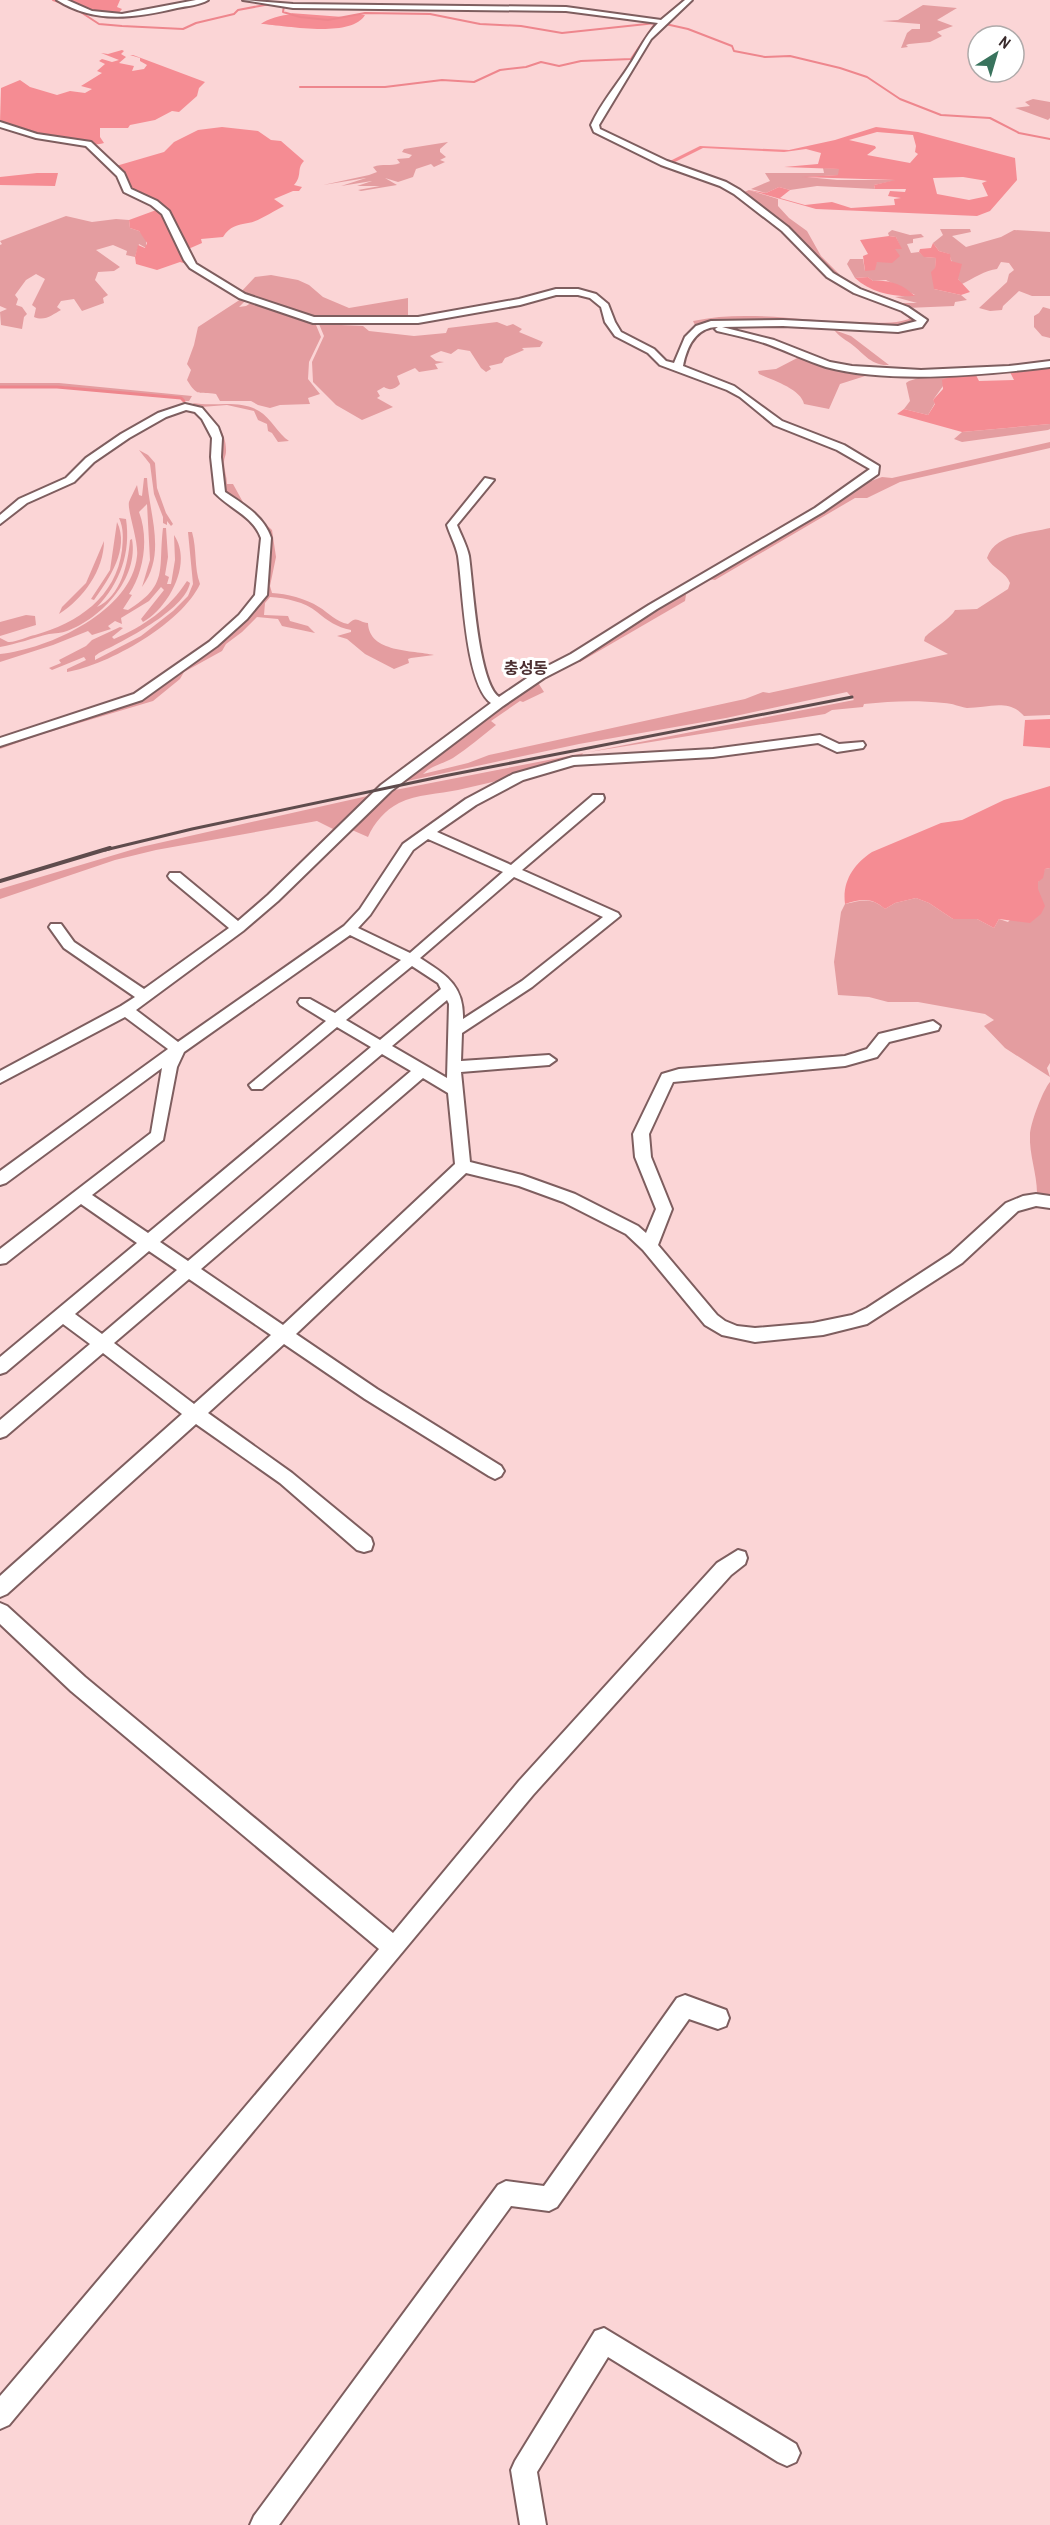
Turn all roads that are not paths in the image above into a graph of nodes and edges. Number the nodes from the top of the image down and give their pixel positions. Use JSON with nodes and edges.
{"nodes":[{"id":1,"x":60,"y":0,"type":"edge"},
{"id":2,"x":205,"y":0,"type":"edge"},
{"id":3,"x":246,"y":0,"type":"edge"},
{"id":4,"x":267,"y":0,"type":"edge"},
{"id":5,"x":689,"y":0,"type":"edge"},
{"id":6,"x":276,"y":3,"type":"junction"},
{"id":7,"x":662,"y":22,"type":"junction"},
{"id":8,"x":0,"y":124,"type":"edge"},
{"id":9,"x":705,"y":325,"type":"junction"},
{"id":10,"x":1050,"y":364,"type":"edge"},
{"id":11,"x":678,"y":367,"type":"junction"},
{"id":12,"x":489,"y":480,"type":"dead end"},
{"id":13,"x":0,"y":520,"type":"edge"},
{"id":14,"x":499,"y":703,"type":"junction"},
{"id":15,"x":0,"y":742,"type":"edge"},
{"id":16,"x":859,"y":745,"type":"dead end"},
{"id":17,"x":598,"y":798,"type":"dead end"},
{"id":18,"x":427,"y":833,"type":"junction"},
{"id":19,"x":513,"y":872,"type":"junction"},
{"id":20,"x":175,"y":876,"type":"dead end"},
{"id":21,"x":56,"y":927,"type":"dead end"},
{"id":22,"x":238,"y":928,"type":"junction"},
{"id":23,"x":349,"y":929,"type":"junction"},
{"id":24,"x":411,"y":960,"type":"junction"},
{"id":25,"x":449,"y":990,"type":"junction"},
{"id":26,"x":144,"y":996,"type":"junction"},
{"id":27,"x":305,"y":1002,"type":"dead end"},
{"id":28,"x":126,"y":1010,"type":"junction"},
{"id":29,"x":336,"y":1020,"type":"junction"},
{"id":30,"x":933,"y":1026,"type":"dead end"},
{"id":31,"x":454,"y":1031,"type":"junction"},
{"id":32,"x":382,"y":1047,"type":"junction"},
{"id":33,"x":178,"y":1049,"type":"junction"},
{"id":34,"x":549,"y":1060,"type":"dead end"},
{"id":35,"x":453,"y":1067,"type":"junction"},
{"id":36,"x":422,"y":1070,"type":"junction"},
{"id":37,"x":0,"y":1078,"type":"edge"},
{"id":38,"x":257,"y":1085,"type":"dead end"},
{"id":39,"x":455,"y":1090,"type":"junction"},
{"id":40,"x":464,"y":1166,"type":"junction"},
{"id":41,"x":0,"y":1179,"type":"edge"},
{"id":42,"x":81,"y":1196,"type":"junction"},
{"id":43,"x":1050,"y":1202,"type":"edge"},
{"id":44,"x":149,"y":1242,"type":"junction"},
{"id":45,"x":649,"y":1246,"type":"junction"},
{"id":46,"x":0,"y":1258,"type":"edge"},
{"id":47,"x":188,"y":1269,"type":"junction"},
{"id":48,"x":63,"y":1314,"type":"junction"},
{"id":49,"x":284,"y":1334,"type":"junction"},
{"id":50,"x":102,"y":1343,"type":"junction"},
{"id":51,"x":0,"y":1367,"type":"edge"},
{"id":52,"x":195,"y":1414,"type":"junction"},
{"id":53,"x":0,"y":1431,"type":"edge"},
{"id":54,"x":495,"y":1471,"type":"dead end"},
{"id":55,"x":364,"y":1544,"type":"dead end"},
{"id":56,"x":738,"y":1558,"type":"dead end"},
{"id":57,"x":0,"y":1588,"type":"edge"},
{"id":58,"x":0,"y":1612,"type":"edge"},
{"id":59,"x":394,"y":1948,"type":"junction"},
{"id":60,"x":718,"y":2018,"type":"dead end"},
{"id":61,"x":0,"y":2416,"type":"edge"},
{"id":62,"x":787,"y":2453,"type":"dead end"},
{"id":63,"x":527,"y":2518,"type":"edge"},
{"id":64,"x":263,"y":2525,"type":"edge"}],
"edges":[{"from":1,"to":2,"type":"street"},
{"from":3,"to":6,"type":"street"},
{"from":4,"to":6,"type":"street"},
{"from":5,"to":7,"type":"street"},
{"from":6,"to":7,"type":"street"},
{"from":7,"to":9,"type":"street"},
{"from":8,"to":11,"type":"street"},
{"from":9,"to":10,"type":"street"},
{"from":9,"to":11,"type":"street"},
{"from":11,"to":14,"type":"street"},
{"from":12,"to":14,"type":"street"},
{"from":13,"to":15,"type":"street"},
{"from":14,"to":22,"type":"street"},
{"from":16,"to":18,"type":"street"},
{"from":17,"to":19,"type":"street"},
{"from":18,"to":19,"type":"street"},
{"from":18,"to":23,"type":"street"},
{"from":19,"to":24,"type":"street"},
{"from":19,"to":31,"type":"street"},
{"from":20,"to":22,"type":"street"},
{"from":21,"to":26,"type":"street"},
{"from":22,"to":26,"type":"street"},
{"from":23,"to":24,"type":"street"},
{"from":23,"to":33,"type":"street"},
{"from":24,"to":25,"type":"street"},
{"from":24,"to":29,"type":"street"},
{"from":25,"to":31,"type":"street"},
{"from":25,"to":32,"type":"street"},
{"from":26,"to":28,"type":"street"},
{"from":27,"to":29,"type":"street"},
{"from":28,"to":33,"type":"street"},
{"from":28,"to":37,"type":"street"},
{"from":29,"to":32,"type":"street"},
{"from":29,"to":38,"type":"street"},
{"from":30,"to":45,"type":"street"},
{"from":31,"to":35,"type":"street"},
{"from":32,"to":36,"type":"street"},
{"from":32,"to":44,"type":"street"},
{"from":33,"to":41,"type":"street"},
{"from":33,"to":42,"type":"street"},
{"from":34,"to":35,"type":"street"},
{"from":35,"to":39,"type":"street"},
{"from":36,"to":39,"type":"street"},
{"from":36,"to":47,"type":"street"},
{"from":39,"to":40,"type":"street"},
{"from":40,"to":45,"type":"street"},
{"from":40,"to":49,"type":"street"},
{"from":42,"to":44,"type":"street"},
{"from":42,"to":46,"type":"street"},
{"from":43,"to":45,"type":"street"},
{"from":44,"to":47,"type":"street"},
{"from":44,"to":48,"type":"street"},
{"from":47,"to":49,"type":"street"},
{"from":47,"to":50,"type":"street"},
{"from":48,"to":50,"type":"street"},
{"from":48,"to":51,"type":"street"},
{"from":49,"to":52,"type":"street"},
{"from":49,"to":54,"type":"street"},
{"from":50,"to":52,"type":"street"},
{"from":50,"to":53,"type":"street"},
{"from":52,"to":55,"type":"street"},
{"from":52,"to":57,"type":"street"},
{"from":56,"to":59,"type":"street"},
{"from":58,"to":59,"type":"street"},
{"from":59,"to":61,"type":"street"},
{"from":60,"to":64,"type":"street"},
{"from":62,"to":63,"type":"street"}]}
